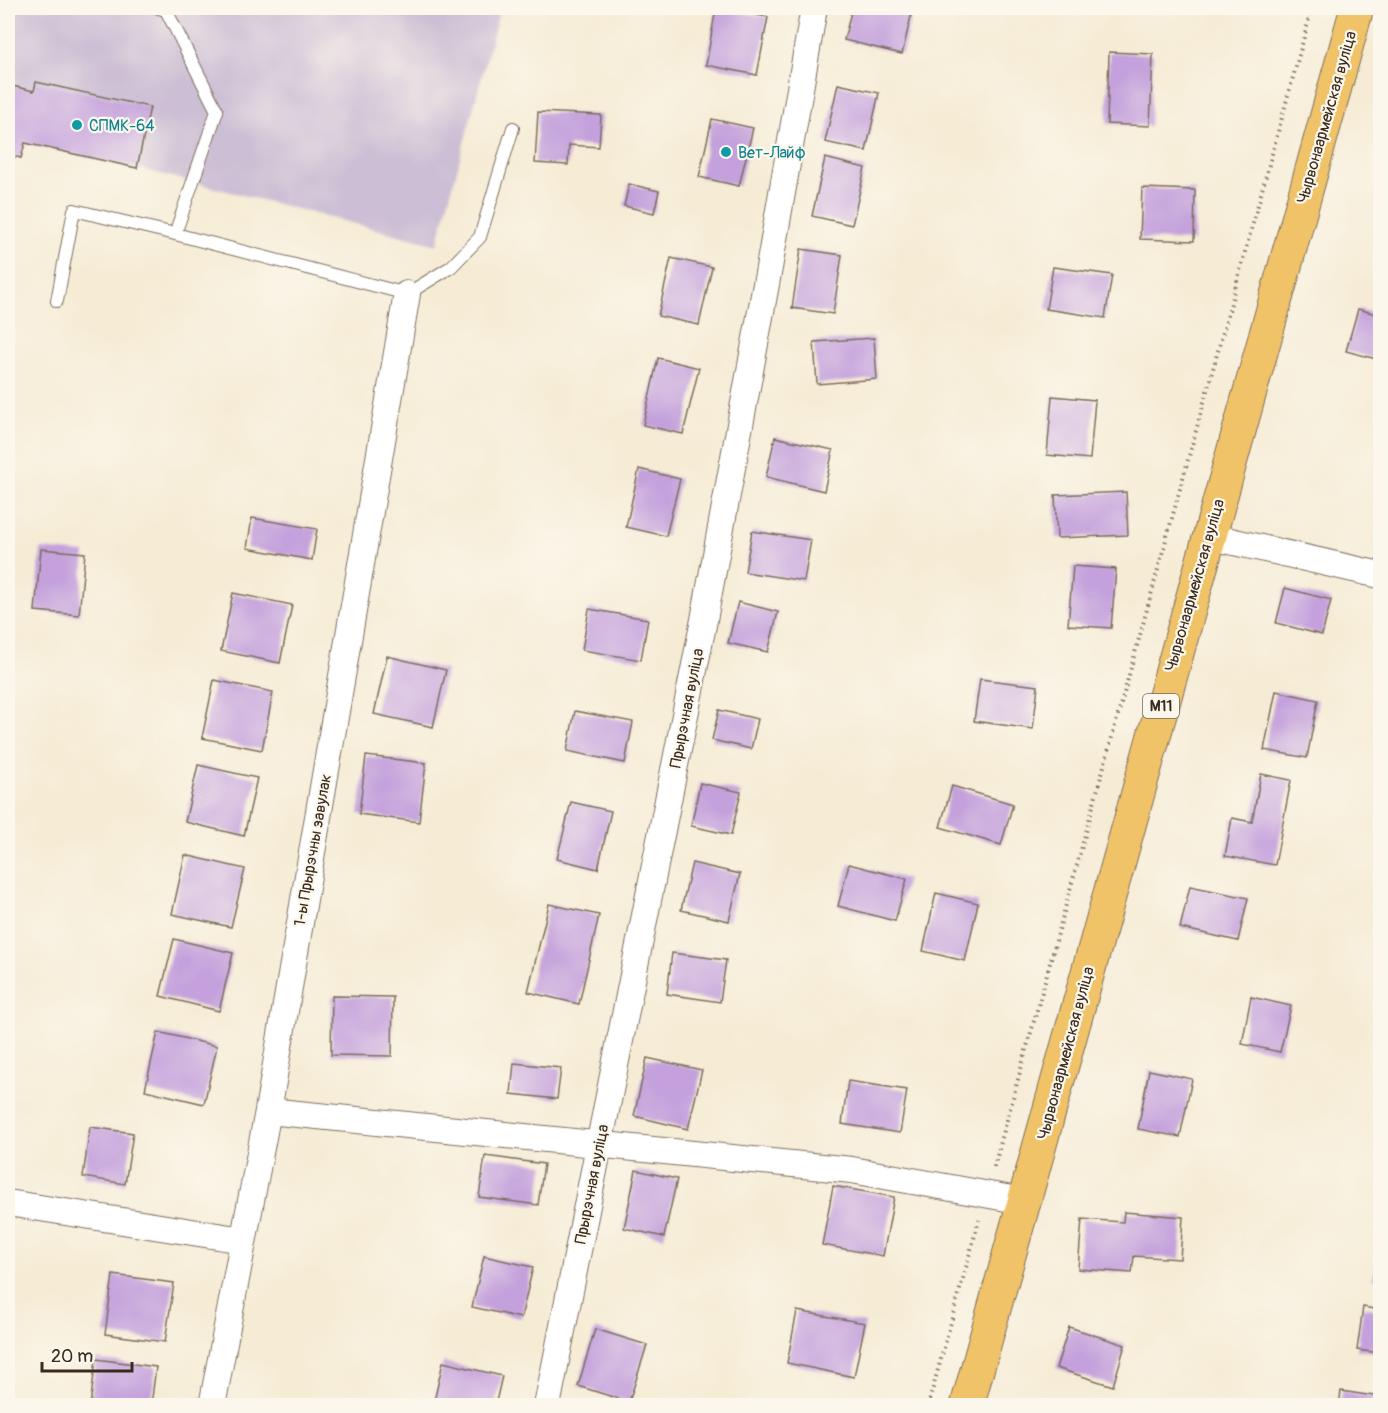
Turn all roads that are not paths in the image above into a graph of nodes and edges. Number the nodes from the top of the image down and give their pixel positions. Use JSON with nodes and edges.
{"nodes":[{"id":1,"x":159,"y":8,"type":"edge"},
{"id":2,"x":814,"y":8,"type":"edge"},
{"id":3,"x":1357,"y":8,"type":"edge"},
{"id":4,"x":513,"y":128,"type":"dead end"},
{"id":5,"x":175,"y":234,"type":"junction"},
{"id":6,"x":407,"y":294,"type":"junction"},
{"id":7,"x":57,"y":301,"type":"dead end"},
{"id":8,"x":1208,"y":536,"type":"junction"},
{"id":9,"x":1380,"y":575,"type":"edge"},
{"id":10,"x":268,"y":1111,"type":"junction"},
{"id":11,"x":599,"y":1144,"type":"junction"},
{"id":12,"x":1023,"y":1201,"type":"junction"},
{"id":13,"x":8,"y":1203,"type":"edge"},
{"id":14,"x":243,"y":1240,"type":"junction"},
{"id":15,"x":212,"y":1406,"type":"edge"},
{"id":16,"x":547,"y":1406,"type":"edge"},
{"id":17,"x":967,"y":1406,"type":"edge"}],
"edges":[{"from":1,"to":5,"type":"lane"},
{"from":2,"to":11,"type":"street","name":"Прырэчная вуліца"},
{"from":3,"to":8,"type":"highway","name":"Чырвонаармейская вуліца","number":"М11"},
{"from":4,"to":6,"type":"lane"},
{"from":5,"to":6,"type":"lane"},
{"from":5,"to":7,"type":"lane"},
{"from":6,"to":10,"type":"street","name":"1-ы Прырэчны завулак"},
{"from":8,"to":9,"type":"street"},
{"from":8,"to":12,"type":"highway","name":"Чырвонаармейская вуліца","number":"М11"},
{"from":10,"to":11,"type":"street"},
{"from":10,"to":14,"type":"street","name":"1-ы Прырэчны завулак"},
{"from":11,"to":12,"type":"street"},
{"from":11,"to":16,"type":"street","name":"Прырэчная вуліца"},
{"from":12,"to":17,"type":"highway","name":"Чырвонаармейская вуліца","number":"М11"},
{"from":13,"to":14,"type":"street"},
{"from":14,"to":15,"type":"street","name":"1-ы Прырэчны завулак"}]}
